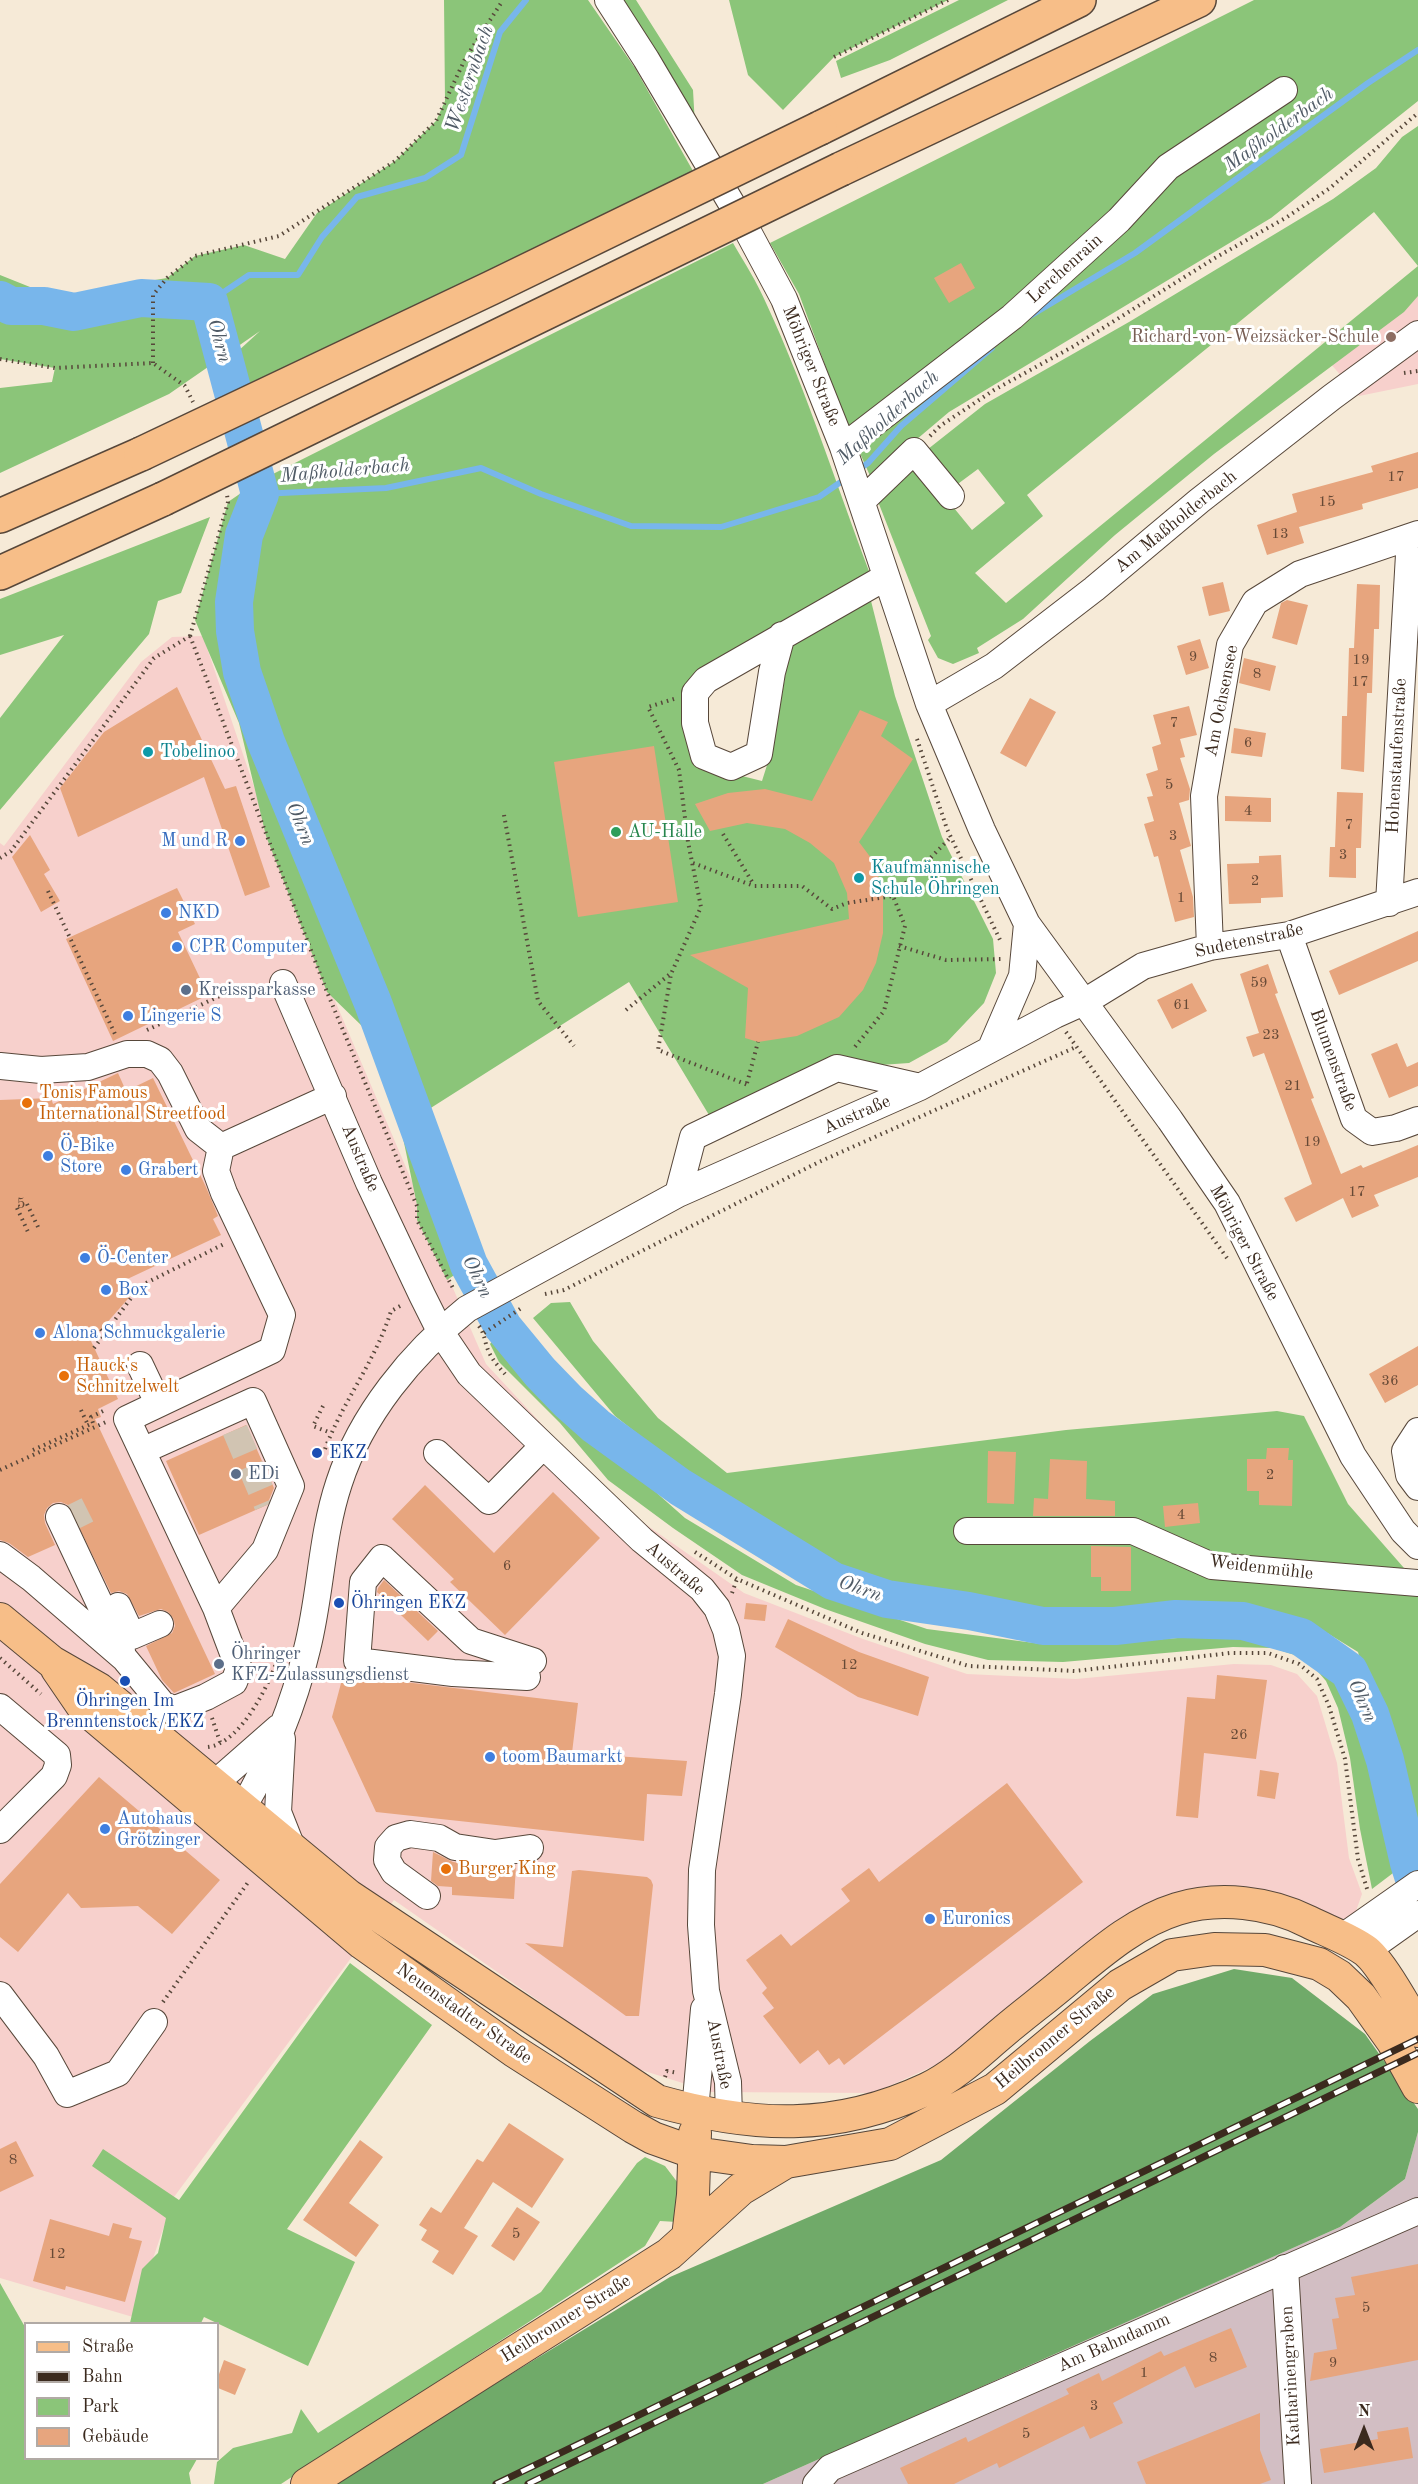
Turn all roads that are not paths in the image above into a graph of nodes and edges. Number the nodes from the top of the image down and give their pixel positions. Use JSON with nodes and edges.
{"nodes":[{"id":1,"x":608,"y":0,"type":"edge"},
{"id":2,"x":1079,"y":0,"type":"edge"},
{"id":3,"x":1199,"y":0,"type":"edge"},
{"id":4,"x":1284,"y":90,"type":"dead end"},
{"id":5,"x":1418,"y":334,"type":"edge"},
{"id":6,"x":843,"y":447,"type":"junction"},
{"id":7,"x":951,"y":496,"type":"dead end"},
{"id":8,"x":862,"y":501,"type":"junction"},
{"id":9,"x":0,"y":516,"type":"edge"},
{"id":10,"x":1414,"y":535,"type":"edge"},
{"id":11,"x":0,"y":573,"type":"edge"},
{"id":12,"x":886,"y":577,"type":"junction"},
{"id":13,"x":782,"y":635,"type":"junction"},
{"id":14,"x":929,"y":704,"type":"junction"},
{"id":15,"x":1418,"y":892,"type":"edge"},
{"id":16,"x":1389,"y":903,"type":"junction"},
{"id":17,"x":1027,"y":924,"type":"junction"},
{"id":18,"x":1289,"y":935,"type":"junction"},
{"id":19,"x":1210,"y":947,"type":"junction"},
{"id":20,"x":283,"y":983,"type":"dead end"},
{"id":21,"x":1086,"y":1001,"type":"junction"},
{"id":22,"x":991,"y":1048,"type":"junction"},
{"id":23,"x":0,"y":1066,"type":"edge"},
{"id":24,"x":920,"y":1087,"type":"junction"},
{"id":25,"x":333,"y":1096,"type":"junction"},
{"id":26,"x":1418,"y":1120,"type":"edge"},
{"id":27,"x":221,"y":1147,"type":"junction"},
{"id":28,"x":678,"y":1194,"type":"junction"},
{"id":29,"x":440,"y":1331,"type":"junction"},
{"id":30,"x":141,"y":1365,"type":"dead end"},
{"id":31,"x":158,"y":1403,"type":"junction"},
{"id":32,"x":1417,"y":1432,"type":"edge"},
{"id":33,"x":543,"y":1446,"type":"junction"},
{"id":34,"x":142,"y":1451,"type":"junction"},
{"id":35,"x":437,"y":1453,"type":"dead end"},
{"id":36,"x":1418,"y":1487,"type":"edge"},
{"id":37,"x":59,"y":1517,"type":"tunnel mouth"},
{"id":38,"x":84,"y":1532,"type":"tunnel mouth"},
{"id":39,"x":967,"y":1532,"type":"dead end"},
{"id":40,"x":1418,"y":1546,"type":"edge"},
{"id":41,"x":0,"y":1555,"type":"edge"},
{"id":42,"x":1418,"y":1583,"type":"edge"},
{"id":43,"x":216,"y":1608,"type":"junction"},
{"id":44,"x":0,"y":1619,"type":"edge"},
{"id":45,"x":160,"y":1624,"type":"dead end"},
{"id":46,"x":126,"y":1659,"type":"junction"},
{"id":47,"x":530,"y":1669,"type":"joint"},
{"id":48,"x":0,"y":1707,"type":"edge"},
{"id":49,"x":283,"y":1724,"type":"junction"},
{"id":50,"x":205,"y":1794,"type":"junction"},
{"id":51,"x":233,"y":1818,"type":"junction"},
{"id":52,"x":0,"y":1830,"type":"edge"},
{"id":53,"x":530,"y":1848,"type":"dead end"},
{"id":54,"x":294,"y":1852,"type":"junction"},
{"id":55,"x":1418,"y":1884,"type":"edge"},
{"id":56,"x":427,"y":1896,"type":"dead end"},
{"id":57,"x":1408,"y":1921,"type":"edge"},
{"id":58,"x":1353,"y":1945,"type":"junction"},
{"id":59,"x":1329,"y":1970,"type":"junction"},
{"id":60,"x":706,"y":1991,"type":"junction"},
{"id":61,"x":0,"y":1995,"type":"edge"},
{"id":62,"x":154,"y":2022,"type":"road end"},
{"id":63,"x":1418,"y":2031,"type":"edge"},
{"id":64,"x":1418,"y":2087,"type":"edge"},
{"id":65,"x":695,"y":2111,"type":"junction"},
{"id":66,"x":729,"y":2117,"type":"junction"},
{"id":67,"x":695,"y":2153,"type":"junction"},
{"id":68,"x":728,"y":2158,"type":"junction"},
{"id":69,"x":786,"y":2162,"type":"junction"},
{"id":70,"x":716,"y":2209,"type":"junction"},
{"id":71,"x":1418,"y":2211,"type":"edge"},
{"id":72,"x":688,"y":2237,"type":"junction"},
{"id":73,"x":1285,"y":2268,"type":"junction"},
{"id":74,"x":307,"y":2484,"type":"edge"},
{"id":75,"x":816,"y":2484,"type":"edge"},
{"id":76,"x":1298,"y":2484,"type":"edge"}],
"edges":[{"from":1,"to":6,"type":"street","name":"Möhriger Straße"},
{"from":2,"to":9,"type":"highway","bridge":true},
{"from":3,"to":11,"type":"highway","bridge":true},
{"from":4,"to":6,"type":"street","name":"Lerchenrain"},
{"from":5,"to":14,"type":"street","name":"Am Maßholderbach"},
{"from":6,"to":8,"type":"street","name":"Möhriger Straße"},
{"from":7,"to":8,"type":"street"},
{"from":8,"to":12,"type":"street","name":"Möhriger Straße"},
{"from":10,"to":16,"type":"street","name":"Hohenstaufenstraße"},
{"from":10,"to":19,"type":"street","name":"Am Ochsensee"},
{"from":12,"to":13,"type":"street"},
{"from":12,"to":14,"type":"street","name":"Möhriger Straße"},
{"from":13,"to":13,"type":"street"},
{"from":14,"to":17,"type":"street","name":"Möhriger Straße"},
{"from":15,"to":16,"type":"street","name":"Sudetenstraße"},
{"from":16,"to":18,"type":"street","name":"Sudetenstraße"},
{"from":17,"to":21,"type":"street","name":"Möhriger Straße"},
{"from":17,"to":22,"type":"street"},
{"from":18,"to":19,"type":"street","name":"Sudetenstraße"},
{"from":18,"to":26,"type":"street","name":"Blumenstraße"},
{"from":19,"to":21,"type":"street","name":"Sudetenstraße"},
{"from":20,"to":25,"type":"street","name":"Austraße"},
{"from":21,"to":22,"type":"street","name":"Austraße"},
{"from":21,"to":40,"type":"street","name":"Möhriger Straße"},
{"from":22,"to":24,"type":"street","name":"Austraße"},
{"from":23,"to":27,"type":"street"},
{"from":24,"to":28,"type":"street","name":"Austraße"},
{"from":24,"to":28,"type":"street"},
{"from":25,"to":27,"type":"street"},
{"from":25,"to":29,"type":"street","name":"Austraße"},
{"from":27,"to":31,"type":"street"},
{"from":28,"to":29,"type":"street","name":"Austraße"},
{"from":29,"to":33,"type":"street","name":"Austraße"},
{"from":29,"to":49,"type":"street","name":"Austraße"},
{"from":30,"to":31,"type":"street"},
{"from":31,"to":34,"type":"street"},
{"from":32,"to":36,"type":"street"},
{"from":33,"to":35,"type":"street"},
{"from":33,"to":60,"type":"street","name":"Austraße"},
{"from":34,"to":43,"type":"street"},
{"from":34,"to":43,"type":"street"},
{"from":37,"to":46,"type":"street"},
{"from":38,"to":45,"type":"street"},
{"from":39,"to":42,"type":"street","name":"Weidenmühle"},
{"from":41,"to":46,"type":"street"},
{"from":43,"to":46,"type":"street"},
{"from":44,"to":50,"type":"main road","name":"Neuenstadter Straße"},
{"from":47,"to":47,"type":"street"},
{"from":48,"to":52,"type":"street"},
{"from":49,"to":50,"type":"street"},
{"from":49,"to":51,"type":"street","name":"Austraße"},
{"from":49,"to":54,"type":"street","name":"Austraße"},
{"from":50,"to":51,"type":"main road","name":"Neuenstadter Straße"},
{"from":51,"to":54,"type":"main road","name":"Neuenstadter Straße"},
{"from":51,"to":67,"type":"main road","name":"Neuenstadter Straße"},
{"from":53,"to":56,"type":"street"},
{"from":54,"to":65,"type":"main road","name":"Neuenstadter Straße"},
{"from":55,"to":58,"type":"street"},
{"from":57,"to":58,"type":"street"},
{"from":58,"to":59,"type":"main road"},
{"from":58,"to":63,"type":"main road","name":"Heilbronner Straße"},
{"from":58,"to":66,"type":"main road","name":"Heilbronner Straße"},
{"from":59,"to":64,"type":"main road","name":"Heilbronner Straße"},
{"from":59,"to":69,"type":"main road","name":"Heilbronner Straße"},
{"from":60,"to":65,"type":"street","name":"Austraße"},
{"from":60,"to":66,"type":"street","name":"Austraße"},
{"from":61,"to":62,"type":"street"},
{"from":65,"to":66,"type":"main road","name":"Heilbronner Straße"},
{"from":65,"to":67,"type":"main road"},
{"from":66,"to":68,"type":"main road"},
{"from":67,"to":68,"type":"main road","name":"Neuenstadter Straße"},
{"from":67,"to":72,"type":"main road"},
{"from":68,"to":69,"type":"main road","name":"Heilbronner Straße"},
{"from":68,"to":70,"type":"main road"},
{"from":69,"to":70,"type":"main road","name":"Heilbronner Straße"},
{"from":70,"to":72,"type":"main road","name":"Heilbronner Straße"},
{"from":71,"to":73,"type":"street","name":"Am Bahndamm"},
{"from":72,"to":74,"type":"main road","name":"Heilbronner Straße"},
{"from":73,"to":75,"type":"street","name":"Am Bahndamm"},
{"from":73,"to":76,"type":"street","name":"Katharinengraben"}]}
